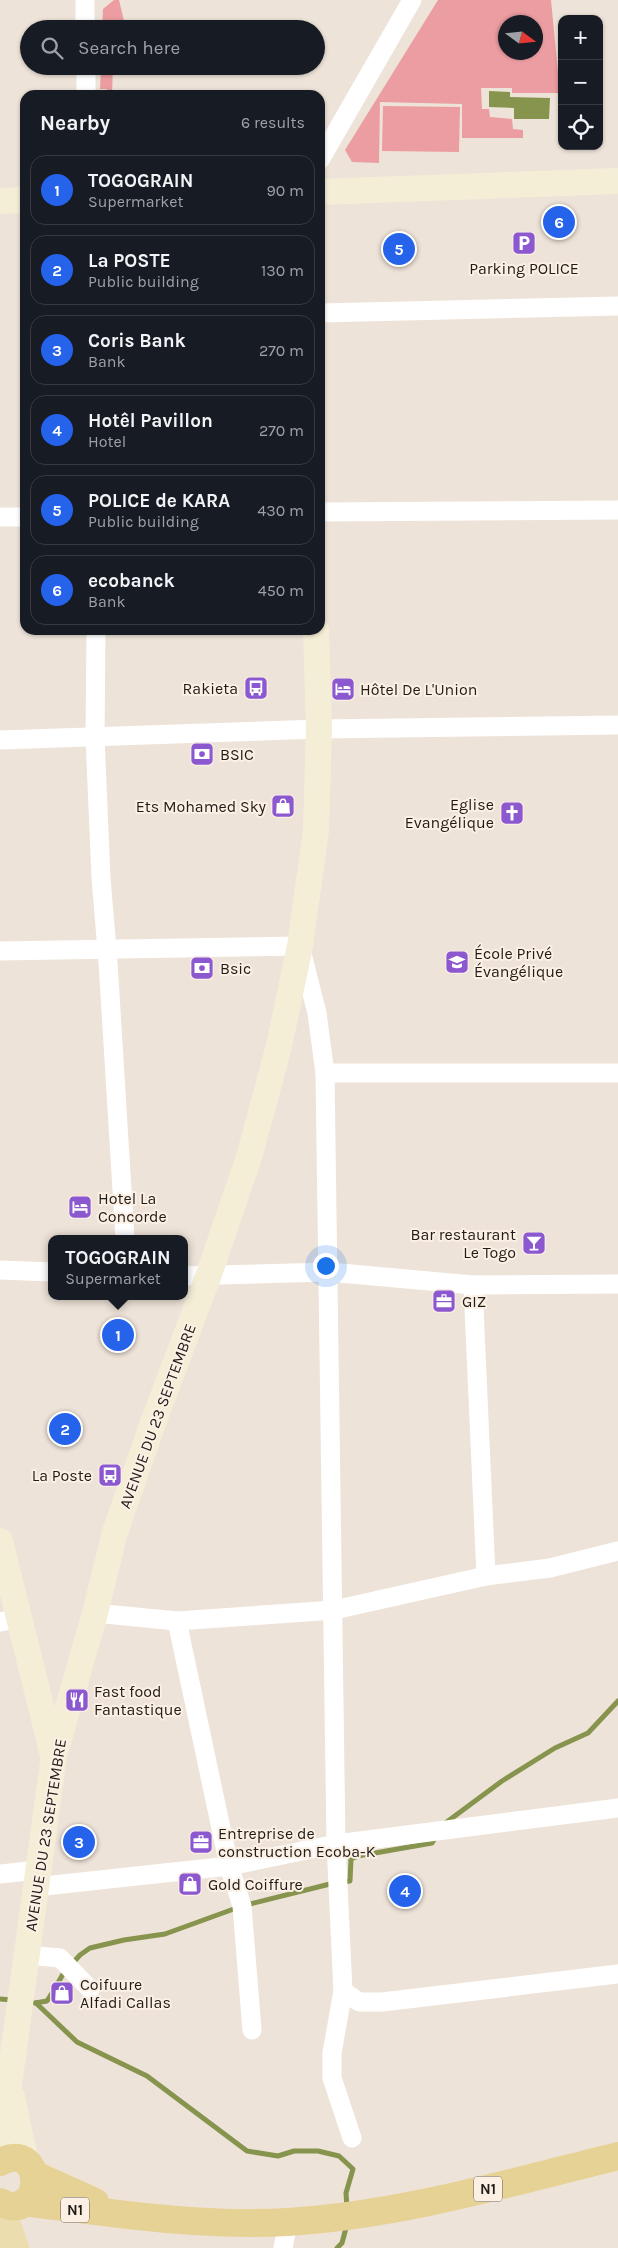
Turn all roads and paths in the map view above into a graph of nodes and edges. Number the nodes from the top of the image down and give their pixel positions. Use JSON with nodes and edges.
{"nodes":[{"id":1,"x":85,"y":0,"type":"edge"},
{"id":2,"x":412,"y":0,"type":"edge"},
{"id":3,"x":85,"y":20,"type":"edge"},
{"id":4,"x":86,"y":75,"type":"edge"},
{"id":5,"x":86,"y":90,"type":"edge"},
{"id":6,"x":325,"y":151,"type":"edge"},
{"id":7,"x":618,"y":181,"type":"edge"},
{"id":8,"x":325,"y":192,"type":"edge"},
{"id":9,"x":20,"y":200,"type":"edge"},
{"id":10,"x":0,"y":201,"type":"edge"},
{"id":11,"x":618,"y":306,"type":"edge"},
{"id":12,"x":325,"y":312,"type":"edge"},
{"id":13,"x":618,"y":510,"type":"edge"},
{"id":14,"x":325,"y":512,"type":"edge"},
{"id":15,"x":0,"y":517,"type":"edge"},
{"id":16,"x":20,"y":517,"type":"edge"},
{"id":17,"x":96,"y":635,"type":"edge"},
{"id":18,"x":316,"y":635,"type":"edge"},
{"id":19,"x":618,"y":725,"type":"edge"},
{"id":20,"x":319,"y":729,"type":"junction"},
{"id":21,"x":95,"y":737,"type":"junction"},
{"id":22,"x":0,"y":740,"type":"edge"},
{"id":23,"x":300,"y":946,"type":"junction"},
{"id":24,"x":0,"y":951,"type":"edge"},
{"id":25,"x":107,"y":951,"type":"junction"},
{"id":26,"x":325,"y":1073,"type":"junction"},
{"id":27,"x":618,"y":1073,"type":"edge"},
{"id":28,"x":125,"y":1235,"type":"edge"},
{"id":29,"x":0,"y":1270,"type":"edge"},
{"id":30,"x":48,"y":1272,"type":"edge"},
{"id":31,"x":329,"y":1272,"type":"junction"},
{"id":32,"x":196,"y":1277,"type":"edge"},
{"id":33,"x":618,"y":1284,"type":"edge"},
{"id":34,"x":472,"y":1285,"type":"junction"},
{"id":35,"x":0,"y":1541,"type":"edge"},
{"id":36,"x":618,"y":1551,"type":"edge"},
{"id":37,"x":486,"y":1576,"type":"junction"},
{"id":38,"x":334,"y":1610,"type":"junction"},
{"id":39,"x":95,"y":1613,"type":"junction"},
{"id":40,"x":10,"y":1620,"type":"edge"},
{"id":41,"x":177,"y":1621,"type":"junction"},
{"id":42,"x":54,"y":1756,"type":"junction"},
{"id":43,"x":618,"y":1808,"type":"edge"},
{"id":44,"x":336,"y":1844,"type":"junction"},
{"id":45,"x":228,"y":1866,"type":"junction"},
{"id":46,"x":0,"y":1874,"type":"edge"},
{"id":47,"x":36,"y":1878,"type":"junction"},
{"id":48,"x":27,"y":1955,"type":"junction"},
{"id":49,"x":618,"y":1974,"type":"edge"},
{"id":50,"x":90,"y":1989,"type":"dead end"},
{"id":51,"x":343,"y":1991,"type":"junction"},
{"id":52,"x":252,"y":2030,"type":"dead end"},
{"id":53,"x":10,"y":2087,"type":"junction"},
{"id":54,"x":352,"y":2138,"type":"dead end"},
{"id":55,"x":0,"y":2150,"type":"edge"},
{"id":56,"x":618,"y":2156,"type":"edge"},
{"id":57,"x":20,"y":2167,"type":"edge"},
{"id":58,"x":12,"y":2203,"type":"edge"},
{"id":59,"x":127,"y":2215,"type":"junction"},
{"id":60,"x":285,"y":2235,"type":"edge"},
{"id":61,"x":15,"y":2248,"type":"edge"},
{"id":62,"x":25,"y":2248,"type":"edge"}],
"edges":[{"from":1,"to":3,"type":"street"},
{"from":2,"to":6,"type":"street"},
{"from":4,"to":5,"type":"street"},
{"from":7,"to":8,"type":"main road"},
{"from":9,"to":10,"type":"main road"},
{"from":11,"to":12,"type":"street"},
{"from":13,"to":14,"type":"street"},
{"from":15,"to":16,"type":"street"},
{"from":17,"to":21,"type":"street"},
{"from":18,"to":20,"type":"main road","name":"AVENUE DU 23 SEPTEMBRE"},
{"from":19,"to":20,"type":"street"},
{"from":20,"to":21,"type":"street"},
{"from":20,"to":23,"type":"main road","name":"AVENUE DU 23 SEPTEMBRE"},
{"from":21,"to":22,"type":"street"},
{"from":21,"to":25,"type":"street"},
{"from":23,"to":25,"type":"street"},
{"from":23,"to":26,"type":"street"},
{"from":23,"to":32,"type":"main road","name":"AVENUE DU 23 SEPTEMBRE"},
{"from":24,"to":25,"type":"street"},
{"from":25,"to":28,"type":"street"},
{"from":26,"to":27,"type":"street"},
{"from":26,"to":31,"type":"street"},
{"from":29,"to":30,"type":"street"},
{"from":31,"to":32,"type":"street"},
{"from":31,"to":34,"type":"street"},
{"from":31,"to":38,"type":"street"},
{"from":32,"to":39,"type":"main road","name":"AVENUE DU 23 SEPTEMBRE"},
{"from":33,"to":34,"type":"street"},
{"from":34,"to":37,"type":"street"},
{"from":35,"to":40,"type":"main road"},
{"from":36,"to":37,"type":"street"},
{"from":37,"to":38,"type":"street"},
{"from":38,"to":41,"type":"street"},
{"from":38,"to":44,"type":"street"},
{"from":39,"to":41,"type":"street"},
{"from":39,"to":42,"type":"main road","name":"AVENUE DU 23 SEPTEMBRE"},
{"from":40,"to":42,"type":"main road"},
{"from":41,"to":45,"type":"street"},
{"from":42,"to":47,"type":"main road","name":"AVENUE DU 23 SEPTEMBRE"},
{"from":43,"to":44,"type":"street"},
{"from":44,"to":45,"type":"street"},
{"from":44,"to":51,"type":"street"},
{"from":45,"to":47,"type":"street"},
{"from":45,"to":52,"type":"street"},
{"from":46,"to":47,"type":"street"},
{"from":47,"to":48,"type":"main road","name":"AVENUE DU 23 SEPTEMBRE"},
{"from":48,"to":50,"type":"street"},
{"from":48,"to":53,"type":"main road","name":"AVENUE DU 23 SEPTEMBRE"},
{"from":49,"to":51,"type":"street"},
{"from":51,"to":54,"type":"street"},
{"from":53,"to":55,"type":"main road","name":"AVENUE DU 23 SEPTEMBRE"},
{"from":53,"to":57,"type":"main road","name":"AVENUE DU 23 SEPTEMBRE"},
{"from":56,"to":60,"type":"highway","number":"N1"},
{"from":57,"to":58,"type":"highway"},
{"from":57,"to":59,"type":"highway","number":"N1"},
{"from":58,"to":59,"type":"highway","number":"N1"},
{"from":58,"to":61,"type":"main road"},
{"from":58,"to":62,"type":"main road"},
{"from":59,"to":60,"type":"highway","number":"N1"}]}
